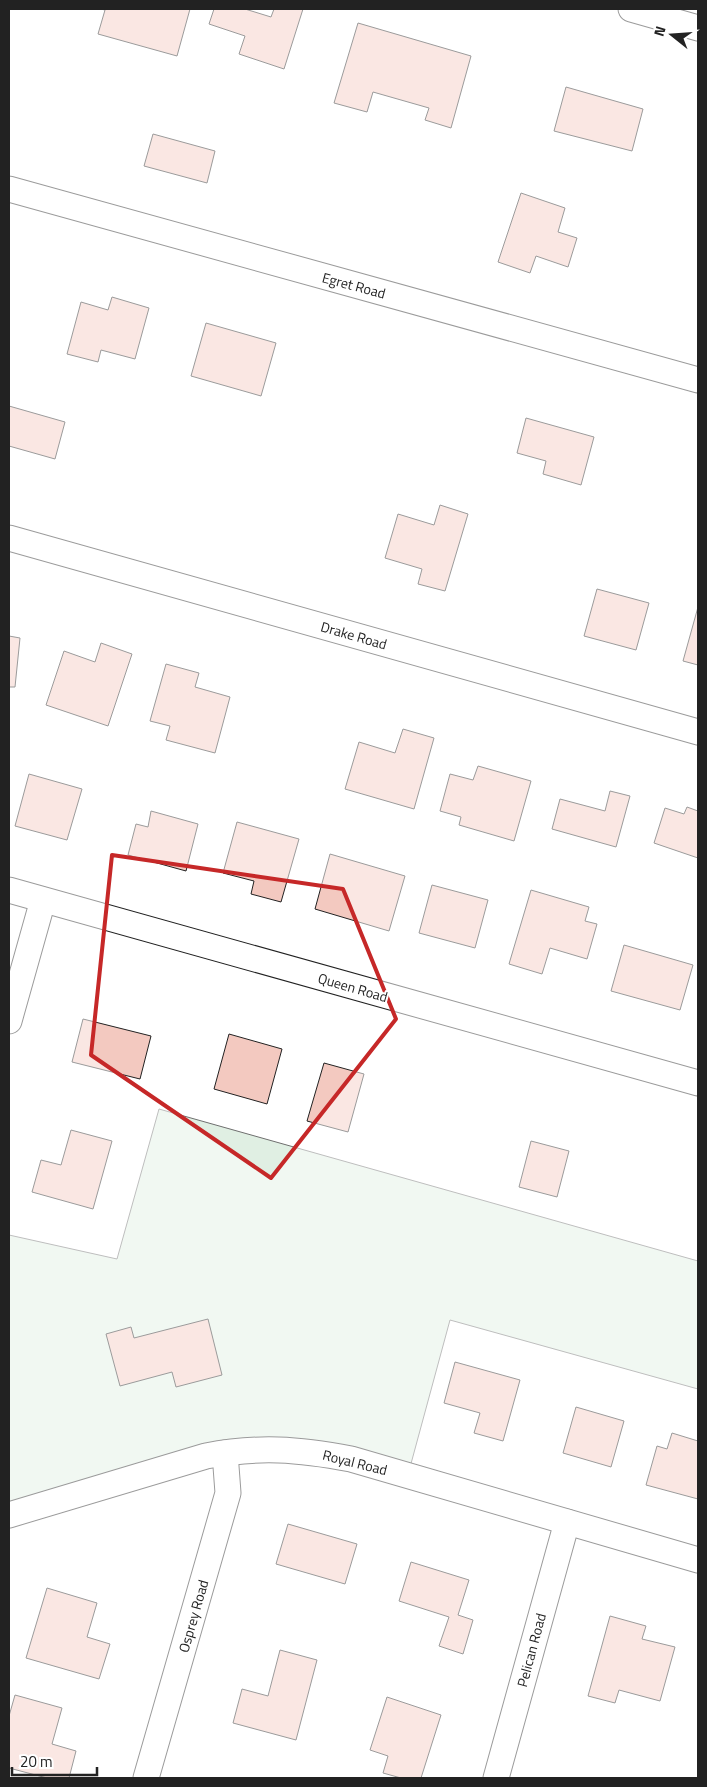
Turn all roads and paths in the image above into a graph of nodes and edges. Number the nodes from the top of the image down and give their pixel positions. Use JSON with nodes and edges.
{"nodes":[{"id":1,"x":631,"y":9,"type":"edge"},
{"id":2,"x":698,"y":28,"type":"edge"},
{"id":3,"x":9,"y":189,"type":"edge"},
{"id":4,"x":698,"y":380,"type":"edge"},
{"id":5,"x":9,"y":538,"type":"edge"},
{"id":6,"x":698,"y":732,"type":"edge"},
{"id":7,"x":9,"y":890,"type":"edge"},
{"id":8,"x":43,"y":900,"type":"junction"},
{"id":9,"x":9,"y":1021,"type":"edge"},
{"id":10,"x":698,"y":1083,"type":"edge"},
{"id":11,"x":225,"y":1453,"type":"junction"},
{"id":12,"x":9,"y":1515,"type":"edge"},
{"id":13,"x":567,"y":1522,"type":"junction"},
{"id":14,"x":698,"y":1560,"type":"edge"},
{"id":15,"x":146,"y":1778,"type":"edge"},
{"id":16,"x":496,"y":1778,"type":"edge"}],
"edges":[{"from":1,"to":2,"type":"street"},
{"from":3,"to":4,"type":"street","name":"Egret Road"},
{"from":5,"to":6,"type":"street","name":"Drake Road"},
{"from":7,"to":8,"type":"street","name":"Queen Road"},
{"from":8,"to":9,"type":"street"},
{"from":8,"to":10,"type":"street","name":"Queen Road"},
{"from":11,"to":12,"type":"street","name":"Royal Road"},
{"from":11,"to":13,"type":"street","name":"Royal Road"},
{"from":11,"to":15,"type":"street","name":"Osprey Road"},
{"from":13,"to":14,"type":"street","name":"Royal Road"},
{"from":13,"to":16,"type":"street","name":"Pelican Road"}]}
